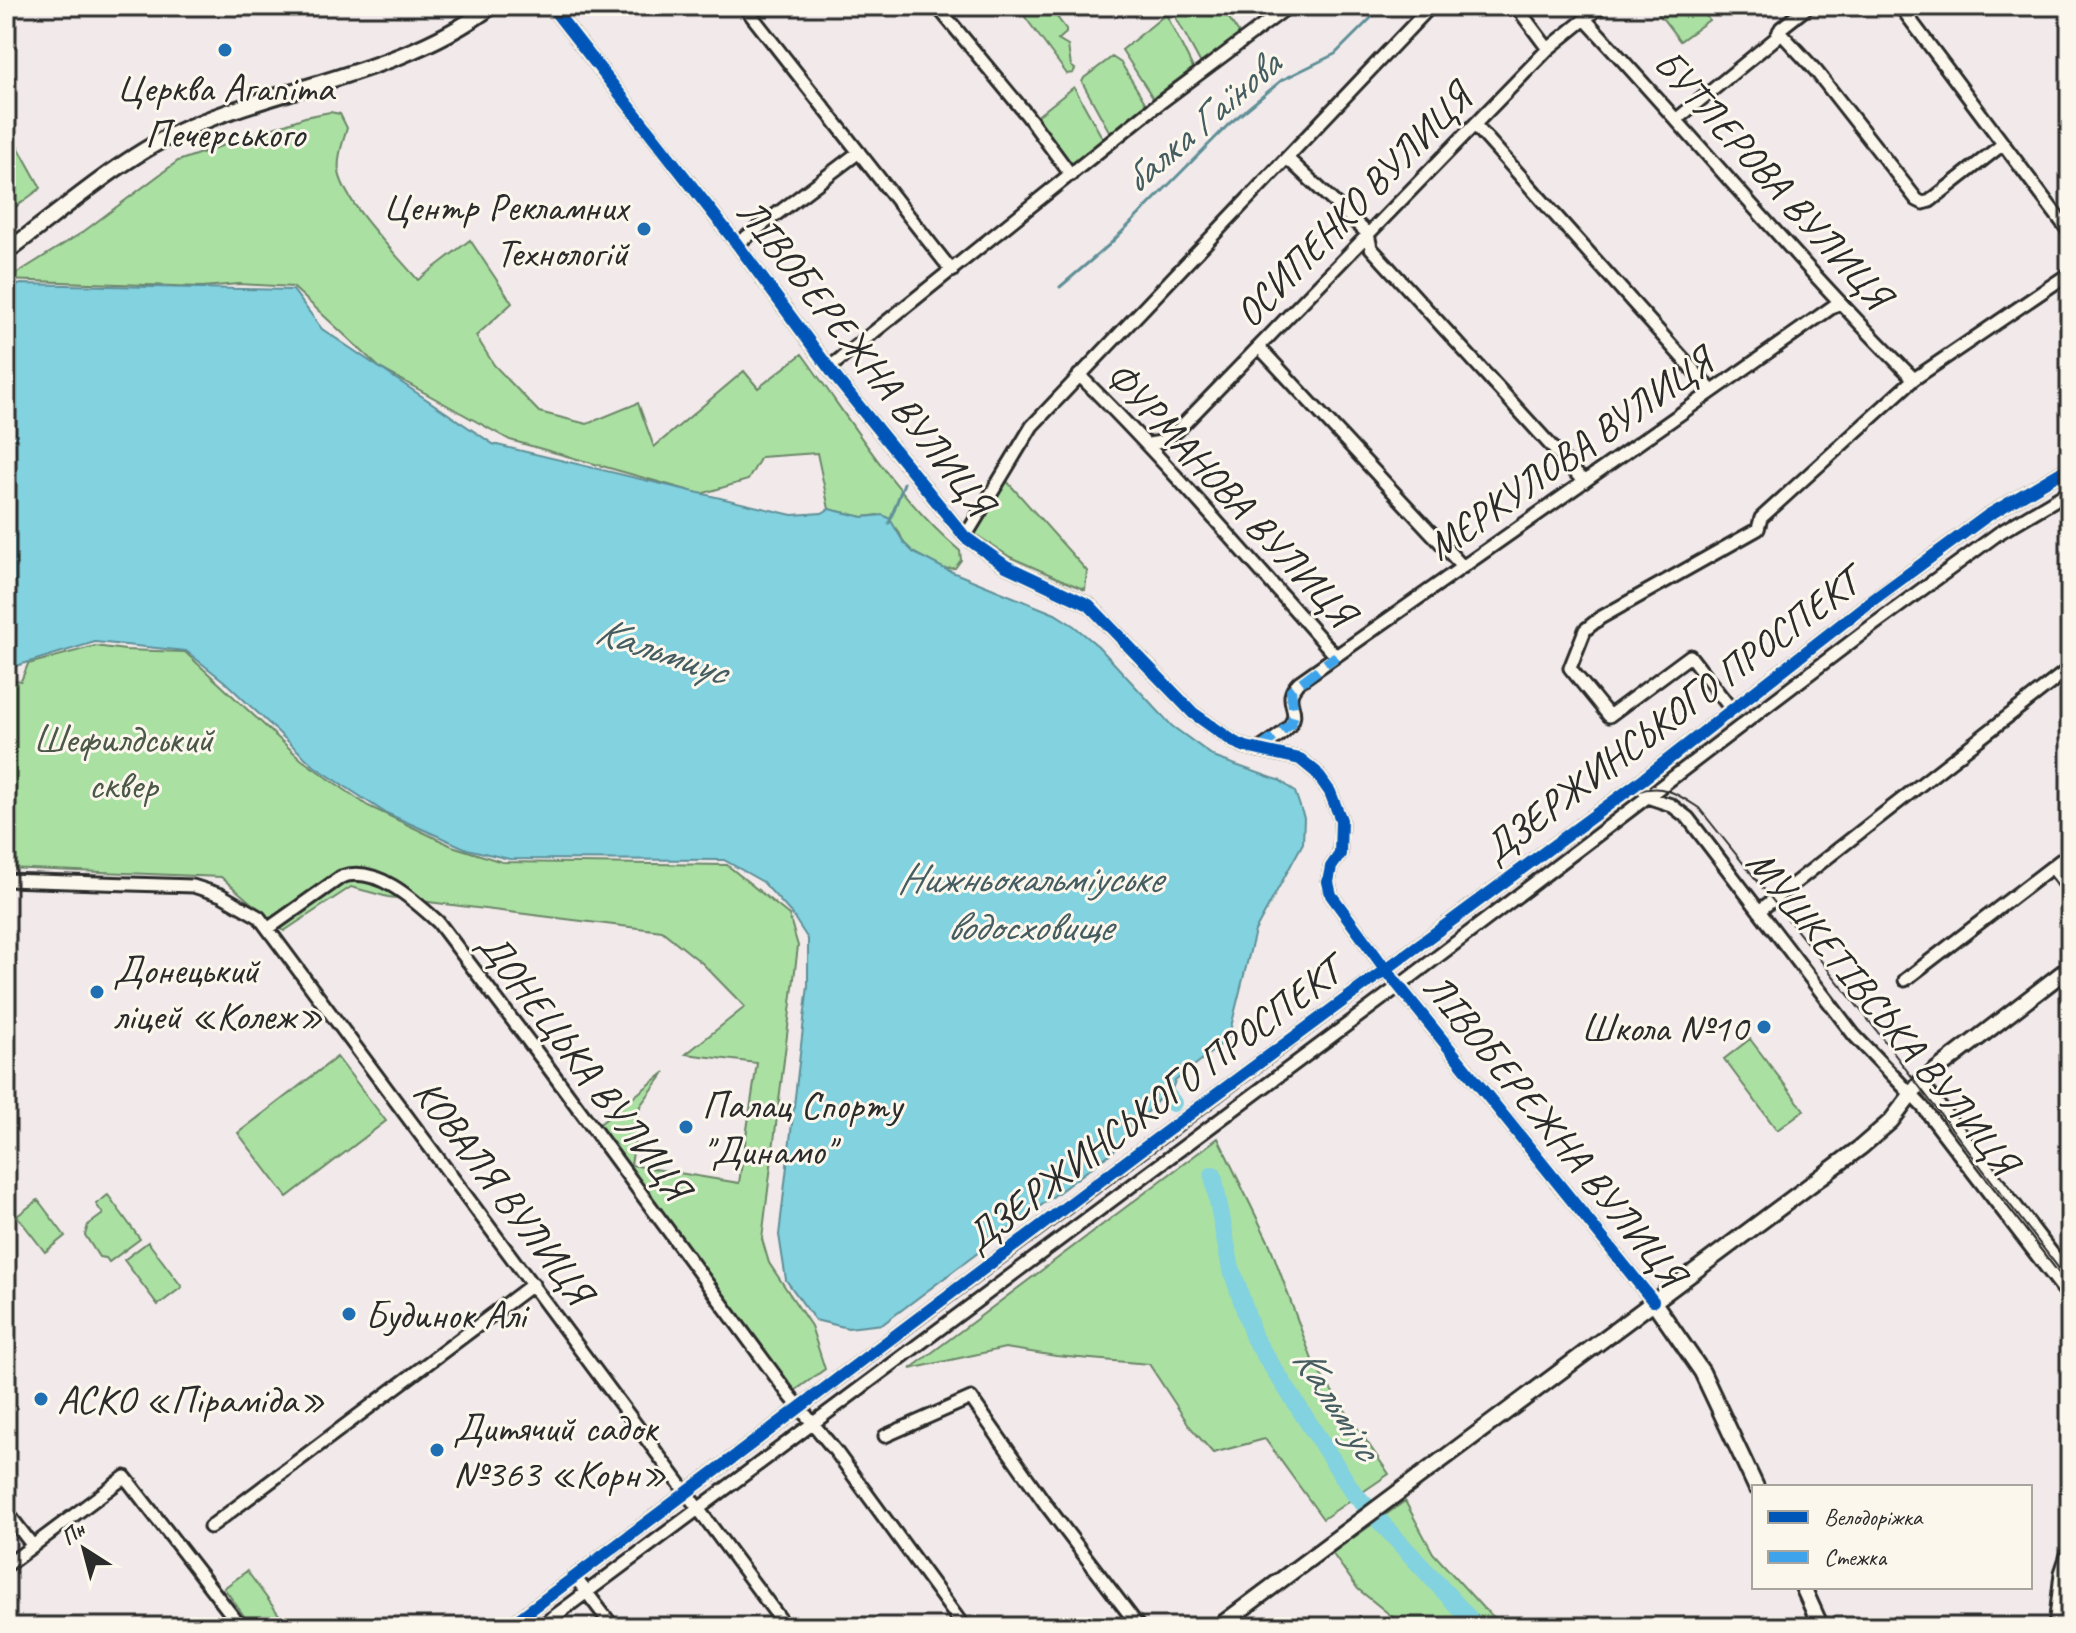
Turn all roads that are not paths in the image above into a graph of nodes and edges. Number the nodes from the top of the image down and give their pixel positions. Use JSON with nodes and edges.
{"nodes":[{"id":1,"x":492,"y":6,"type":"edge"},
{"id":2,"x":551,"y":6,"type":"edge"},
{"id":3,"x":744,"y":6,"type":"edge"},
{"id":4,"x":937,"y":6,"type":"edge"},
{"id":5,"x":1289,"y":6,"type":"edge"},
{"id":6,"x":1431,"y":6,"type":"edge"},
{"id":7,"x":1516,"y":6,"type":"edge"},
{"id":8,"x":1601,"y":6,"type":"edge"},
{"id":9,"x":1809,"y":6,"type":"edge"},
{"id":10,"x":1900,"y":6,"type":"edge"},
{"id":11,"x":1585,"y":19,"type":"junction"},
{"id":12,"x":1779,"y":31,"type":"junction"},
{"id":13,"x":1548,"y":49,"type":"junction"},
{"id":14,"x":1677,"y":119,"type":"junction"},
{"id":15,"x":1475,"y":125,"type":"junction"},
{"id":16,"x":2003,"y":144,"type":"junction"},
{"id":17,"x":859,"y":152,"type":"junction"},
{"id":18,"x":1288,"y":159,"type":"junction"},
{"id":19,"x":1071,"y":175,"type":"junction"},
{"id":20,"x":2070,"y":233,"type":"edge"},
{"id":21,"x":1368,"y":234,"type":"junction"},
{"id":22,"x":737,"y":244,"type":"junction"},
{"id":23,"x":6,"y":252,"type":"edge"},
{"id":24,"x":952,"y":271,"type":"junction"},
{"id":25,"x":2070,"y":273,"type":"edge"},
{"id":26,"x":1838,"y":303,"type":"junction"},
{"id":27,"x":1259,"y":347,"type":"junction"},
{"id":28,"x":829,"y":368,"type":"junction"},
{"id":29,"x":1079,"y":375,"type":"junction"},
{"id":30,"x":1914,"y":379,"type":"junction"},
{"id":31,"x":1712,"y":391,"type":"junction"},
{"id":32,"x":1149,"y":444,"type":"junction"},
{"id":33,"x":2070,"y":467,"type":"edge"},
{"id":34,"x":1584,"y":482,"type":"junction"},
{"id":35,"x":2070,"y":491,"type":"edge"},
{"id":36,"x":965,"y":537,"type":"junction"},
{"id":37,"x":1463,"y":567,"type":"junction"},
{"id":38,"x":1336,"y":656,"type":"junction"},
{"id":39,"x":2070,"y":668,"type":"edge"},
{"id":40,"x":1731,"y":709,"type":"junction"},
{"id":41,"x":1258,"y":750,"type":"junction"},
{"id":42,"x":1638,"y":783,"type":"junction"},
{"id":43,"x":1650,"y":798,"type":"junction"},
{"id":44,"x":2070,"y":853,"type":"edge"},
{"id":45,"x":2052,"y":867,"type":"junction"},
{"id":46,"x":6,"y":880,"type":"edge"},
{"id":47,"x":2070,"y":890,"type":"edge"},
{"id":48,"x":1759,"y":911,"type":"junction"},
{"id":49,"x":269,"y":928,"type":"junction"},
{"id":50,"x":2070,"y":967,"type":"edge"},
{"id":51,"x":1386,"y":970,"type":"junction"},
{"id":52,"x":1905,"y":980,"type":"dead end"},
{"id":53,"x":1399,"y":986,"type":"junction"},
{"id":54,"x":1917,"y":1089,"type":"junction"},
{"id":55,"x":2070,"y":1277,"type":"edge"},
{"id":56,"x":533,"y":1284,"type":"junction"},
{"id":57,"x":2066,"y":1287,"type":"edge"},
{"id":58,"x":1653,"y":1301,"type":"junction"},
{"id":59,"x":800,"y":1408,"type":"junction"},
{"id":60,"x":812,"y":1424,"type":"junction"},
{"id":61,"x":885,"y":1436,"type":"dead end"},
{"id":62,"x":1755,"y":1485,"type":"edge"},
{"id":63,"x":687,"y":1493,"type":"junction"},
{"id":64,"x":699,"y":1510,"type":"junction"},
{"id":65,"x":6,"y":1511,"type":"edge"},
{"id":66,"x":210,"y":1527,"type":"dead end"},
{"id":67,"x":33,"y":1546,"type":"junction"},
{"id":68,"x":2070,"y":1554,"type":"edge"},
{"id":69,"x":6,"y":1566,"type":"edge"},
{"id":70,"x":575,"y":1577,"type":"junction"},
{"id":71,"x":1804,"y":1589,"type":"edge"},
{"id":72,"x":587,"y":1592,"type":"junction"},
{"id":73,"x":241,"y":1627,"type":"edge"},
{"id":74,"x":508,"y":1627,"type":"edge"},
{"id":75,"x":540,"y":1627,"type":"edge"},
{"id":76,"x":613,"y":1627,"type":"edge"},
{"id":77,"x":786,"y":1627,"type":"edge"},
{"id":78,"x":964,"y":1627,"type":"edge"},
{"id":79,"x":1139,"y":1627,"type":"edge"},
{"id":80,"x":1218,"y":1627,"type":"edge"},
{"id":81,"x":1821,"y":1627,"type":"edge"},
{"id":82,"x":2055,"y":1627,"type":"edge"}],
"edges":[{"from":1,"to":23,"type":"main road"},
{"from":2,"to":22,"type":"street","name":"ЛІВОБЕРЕЖНА ВУЛИЦЯ"},
{"from":3,"to":17,"type":"street"},
{"from":4,"to":19,"type":"street"},
{"from":5,"to":19,"type":"street"},
{"from":6,"to":18,"type":"street"},
{"from":7,"to":13,"type":"street"},
{"from":8,"to":11,"type":"street","name":"ОСИПЕНКО ВУЛИЦЯ"},
{"from":9,"to":12,"type":"street"},
{"from":10,"to":16,"type":"street"},
{"from":11,"to":13,"type":"street","name":"ОСИПЕНКО ВУЛИЦЯ"},
{"from":11,"to":14,"type":"street","name":"БУТЛЕРОВА ВУЛИЦЯ"},
{"from":12,"to":14,"type":"street"},
{"from":12,"to":16,"type":"street"},
{"from":13,"to":15,"type":"street","name":"ОСИПЕНКО ВУЛИЦЯ"},
{"from":14,"to":26,"type":"street","name":"БУТЛЕРОВА ВУЛИЦЯ"},
{"from":15,"to":21,"type":"street","name":"ОСИПЕНКО ВУЛИЦЯ"},
{"from":15,"to":31,"type":"street"},
{"from":16,"to":20,"type":"street"},
{"from":17,"to":22,"type":"street"},
{"from":17,"to":24,"type":"street"},
{"from":18,"to":21,"type":"street"},
{"from":18,"to":29,"type":"street"},
{"from":19,"to":24,"type":"street"},
{"from":21,"to":27,"type":"street","name":"ОСИПЕНКО ВУЛИЦЯ"},
{"from":21,"to":34,"type":"street"},
{"from":22,"to":28,"type":"street","name":"ЛІВОБЕРЕЖНА ВУЛИЦЯ"},
{"from":24,"to":28,"type":"street"},
{"from":25,"to":30,"type":"street"},
{"from":26,"to":30,"type":"street","name":"БУТЛЕРОВА ВУЛИЦЯ"},
{"from":26,"to":31,"type":"street","name":"МЄРКУЛОВА ВУЛИЦЯ"},
{"from":27,"to":32,"type":"street","name":"ОСИПЕНКО ВУЛИЦЯ"},
{"from":27,"to":37,"type":"street"},
{"from":28,"to":36,"type":"street","name":"ЛІВОБЕРЕЖНА ВУЛИЦЯ"},
{"from":29,"to":32,"type":"street","name":"ФУРМАНОВА ВУЛИЦЯ"},
{"from":29,"to":36,"type":"street"},
{"from":30,"to":40,"type":"street"},
{"from":31,"to":34,"type":"street","name":"МЄРКУЛОВА ВУЛИЦЯ"},
{"from":32,"to":38,"type":"street","name":"ФУРМАНОВА ВУЛИЦЯ"},
{"from":33,"to":40,"type":"street","name":"ДЗЕРЖИНСЬКОГО ПРОСПЕКТ"},
{"from":34,"to":37,"type":"street","name":"МЄРКУЛОВА ВУЛИЦЯ"},
{"from":35,"to":43,"type":"street","name":"ДЗЕРЖИНСЬКОГО ПРОСПЕКТ"},
{"from":36,"to":41,"type":"street","name":"ЛІВОБЕРЕЖНА ВУЛИЦЯ"},
{"from":37,"to":38,"type":"street","name":"МЄРКУЛОВА ВУЛИЦЯ"},
{"from":38,"to":41,"type":"street","name":"МЄРКУЛОВА ВУЛИЦЯ"},
{"from":39,"to":48,"type":"street"},
{"from":40,"to":42,"type":"street","name":"ДЗЕРЖИНСЬКОГО ПРОСПЕКТ"},
{"from":41,"to":51,"type":"street","name":"ЛІВОБЕРЕЖНА ВУЛИЦЯ"},
{"from":42,"to":43,"type":"street","name":"МУШКЕТІВСЬКА ВУЛИЦЯ"},
{"from":42,"to":51,"type":"street","name":"ДЗЕРЖИНСЬКОГО ПРОСПЕКТ"},
{"from":43,"to":48,"type":"street","name":"МУШКЕТІВСЬКА ВУЛИЦЯ"},
{"from":43,"to":53,"type":"street","name":"ДЗЕРЖИНСЬКОГО ПРОСПЕКТ"},
{"from":44,"to":45,"type":"street"},
{"from":45,"to":47,"type":"street"},
{"from":45,"to":52,"type":"street"},
{"from":46,"to":49,"type":"street","name":"КОВАЛЯ ВУЛИЦЯ"},
{"from":48,"to":54,"type":"street","name":"МУШКЕТІВСЬКА ВУЛИЦЯ"},
{"from":49,"to":56,"type":"street","name":"КОВАЛЯ ВУЛИЦЯ"},
{"from":49,"to":59,"type":"street","name":"ДОНЕЦЬКА ВУЛИЦЯ"},
{"from":50,"to":54,"type":"main road"},
{"from":51,"to":53,"type":"street","name":"ЛІВОБЕРЕЖНА ВУЛИЦЯ"},
{"from":51,"to":59,"type":"street","name":"ДЗЕРЖИНСЬКОГО ПРОСПЕКТ"},
{"from":53,"to":58,"type":"street","name":"ЛІВОБЕРЕЖНА ВУЛИЦЯ"},
{"from":53,"to":60,"type":"street","name":"ДЗЕРЖИНСЬКОГО ПРОСПЕКТ"},
{"from":54,"to":55,"type":"street","name":"МУШКЕТІВСЬКА ВУЛИЦЯ"},
{"from":54,"to":57,"type":"street","name":"МУШКЕТІВСЬКА ВУЛИЦЯ"},
{"from":54,"to":58,"type":"main road"},
{"from":56,"to":63,"type":"street","name":"КОВАЛЯ ВУЛИЦЯ"},
{"from":56,"to":66,"type":"street"},
{"from":58,"to":62,"type":"main road","name":"ЛІВОБЕРЕЖНА ВУЛИЦЯ"},
{"from":58,"to":80,"type":"main road"},
{"from":59,"to":60,"type":"street"},
{"from":59,"to":63,"type":"street","name":"ДЗЕРЖИНСЬКОГО ПРОСПЕКТ"},
{"from":60,"to":64,"type":"street","name":"ДЗЕРЖИНСЬКОГО ПРОСПЕКТ"},
{"from":60,"to":78,"type":"street"},
{"from":61,"to":79,"type":"street"},
{"from":63,"to":64,"type":"street"},
{"from":63,"to":70,"type":"street","name":"ДЗЕРЖИНСЬКОГО ПРОСПЕКТ"},
{"from":64,"to":72,"type":"street","name":"ДЗЕРЖИНСЬКОГО ПРОСПЕКТ"},
{"from":64,"to":77,"type":"street"},
{"from":65,"to":67,"type":"street"},
{"from":67,"to":69,"type":"street"},
{"from":67,"to":73,"type":"street"},
{"from":68,"to":82,"type":"street"},
{"from":70,"to":72,"type":"street"},
{"from":70,"to":74,"type":"street","name":"ДЗЕРЖИНСЬКОГО ПРОСПЕКТ"},
{"from":71,"to":81,"type":"main road"},
{"from":72,"to":75,"type":"street","name":"ДЗЕРЖИНСЬКОГО ПРОСПЕКТ"},
{"from":72,"to":76,"type":"street"}]}
